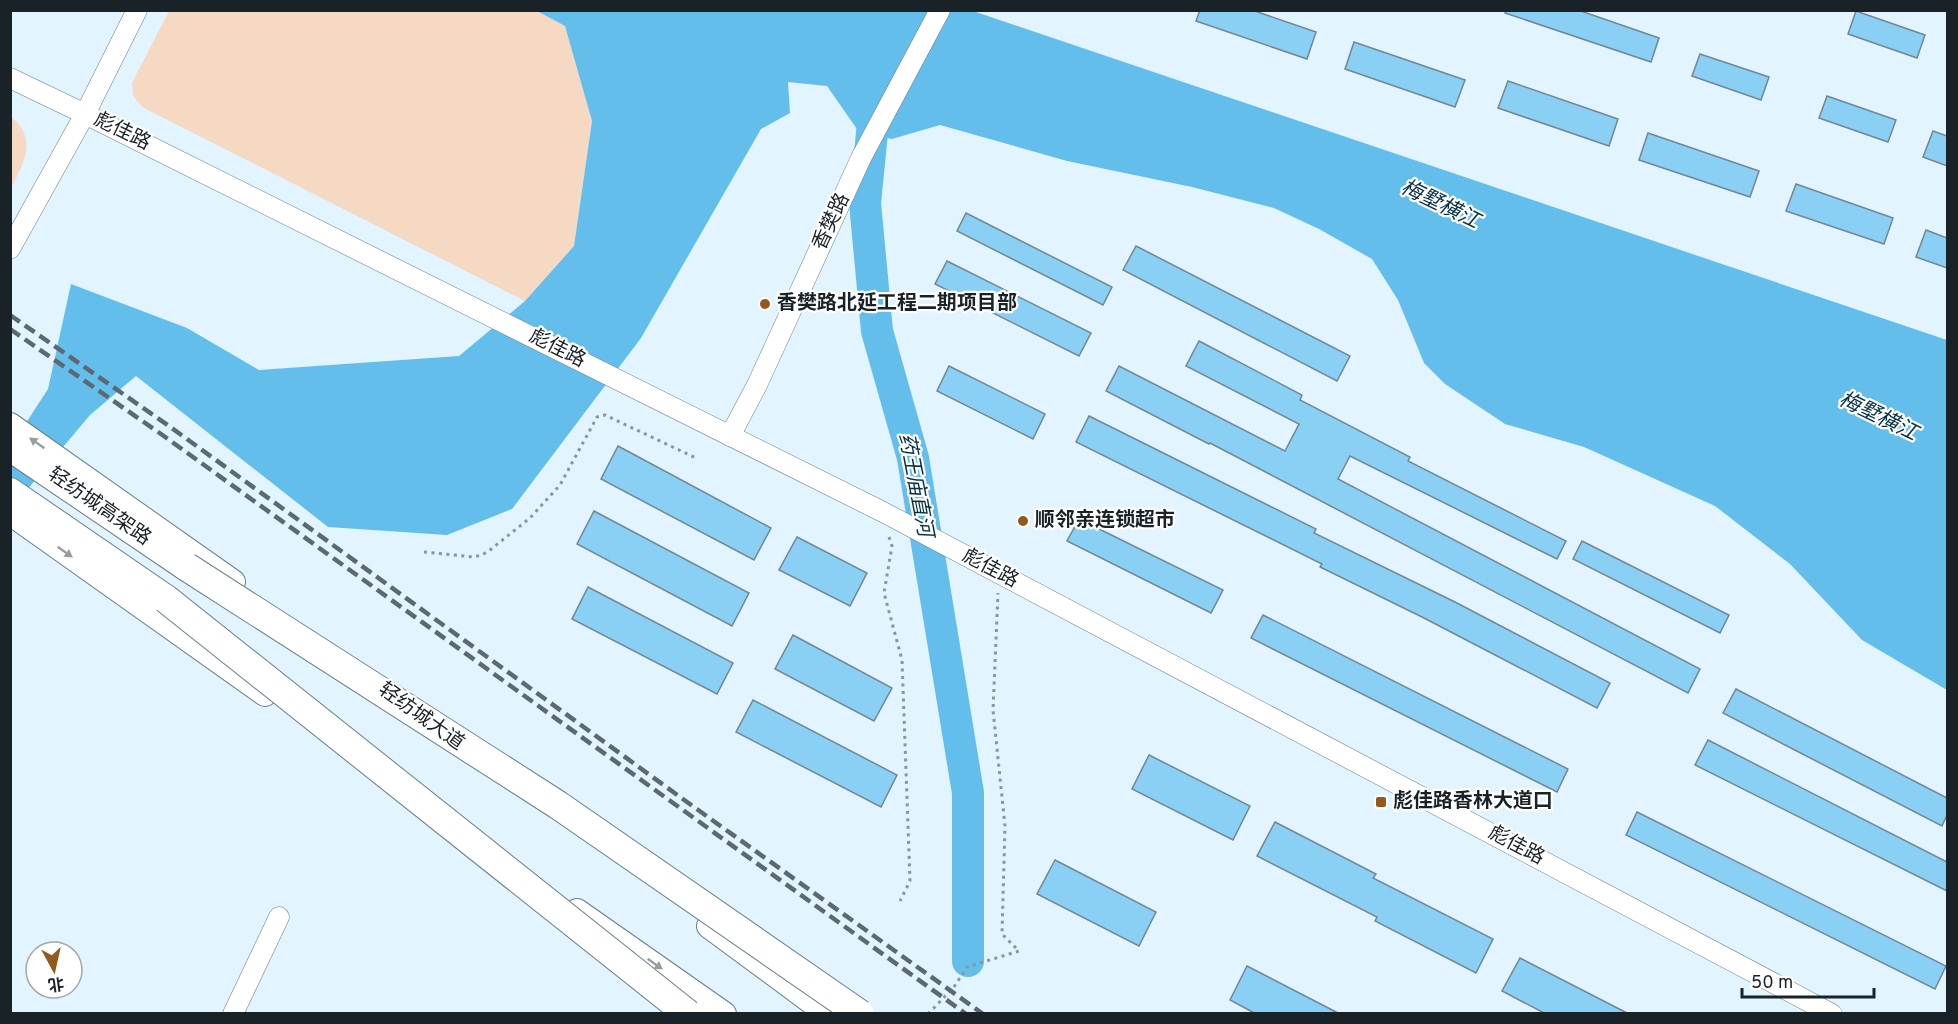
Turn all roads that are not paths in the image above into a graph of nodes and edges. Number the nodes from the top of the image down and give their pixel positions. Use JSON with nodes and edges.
{"nodes":[{"id":1,"x":137,"y":10,"type":"edge"},
{"id":2,"x":940,"y":10,"type":"edge"},
{"id":3,"x":10,"y":78,"type":"edge"},
{"id":4,"x":85,"y":114,"type":"junction"},
{"id":5,"x":10,"y":249,"type":"edge"},
{"id":6,"x":11,"y":433,"type":"edge"},
{"id":7,"x":730,"y":436,"type":"junction"},
{"id":8,"x":13,"y":508,"type":"edge"},
{"id":9,"x":279,"y":917,"type":"dead end"},
{"id":10,"x":233,"y":1014,"type":"edge"},
{"id":11,"x":688,"y":1014,"type":"edge"},
{"id":12,"x":724,"y":1014,"type":"edge"},
{"id":13,"x":828,"y":1014,"type":"edge"},
{"id":14,"x":860,"y":1014,"type":"edge"},
{"id":15,"x":1832,"y":1014,"type":"edge"}],
"edges":[{"from":1,"to":4,"type":"street"},
{"from":2,"to":7,"type":"street","name":"香樊路"},
{"from":3,"to":4,"type":"street","name":"彪佳路"},
{"from":4,"to":5,"type":"street"},
{"from":4,"to":7,"type":"street","name":"彪佳路"},
{"from":13,"to":6,"type":"main road","name":"轻纺城大道","one_way":true},
{"from":6,"to":14,"type":"highway","name":"轻纺城高架路","bridge":true},
{"from":7,"to":15,"type":"street","name":"彪佳路"},
{"from":8,"to":11,"type":"highway","name":"轻纺城高架路","bridge":true},
{"from":8,"to":12,"type":"main road","one_way":true},
{"from":9,"to":10,"type":"street"}]}
